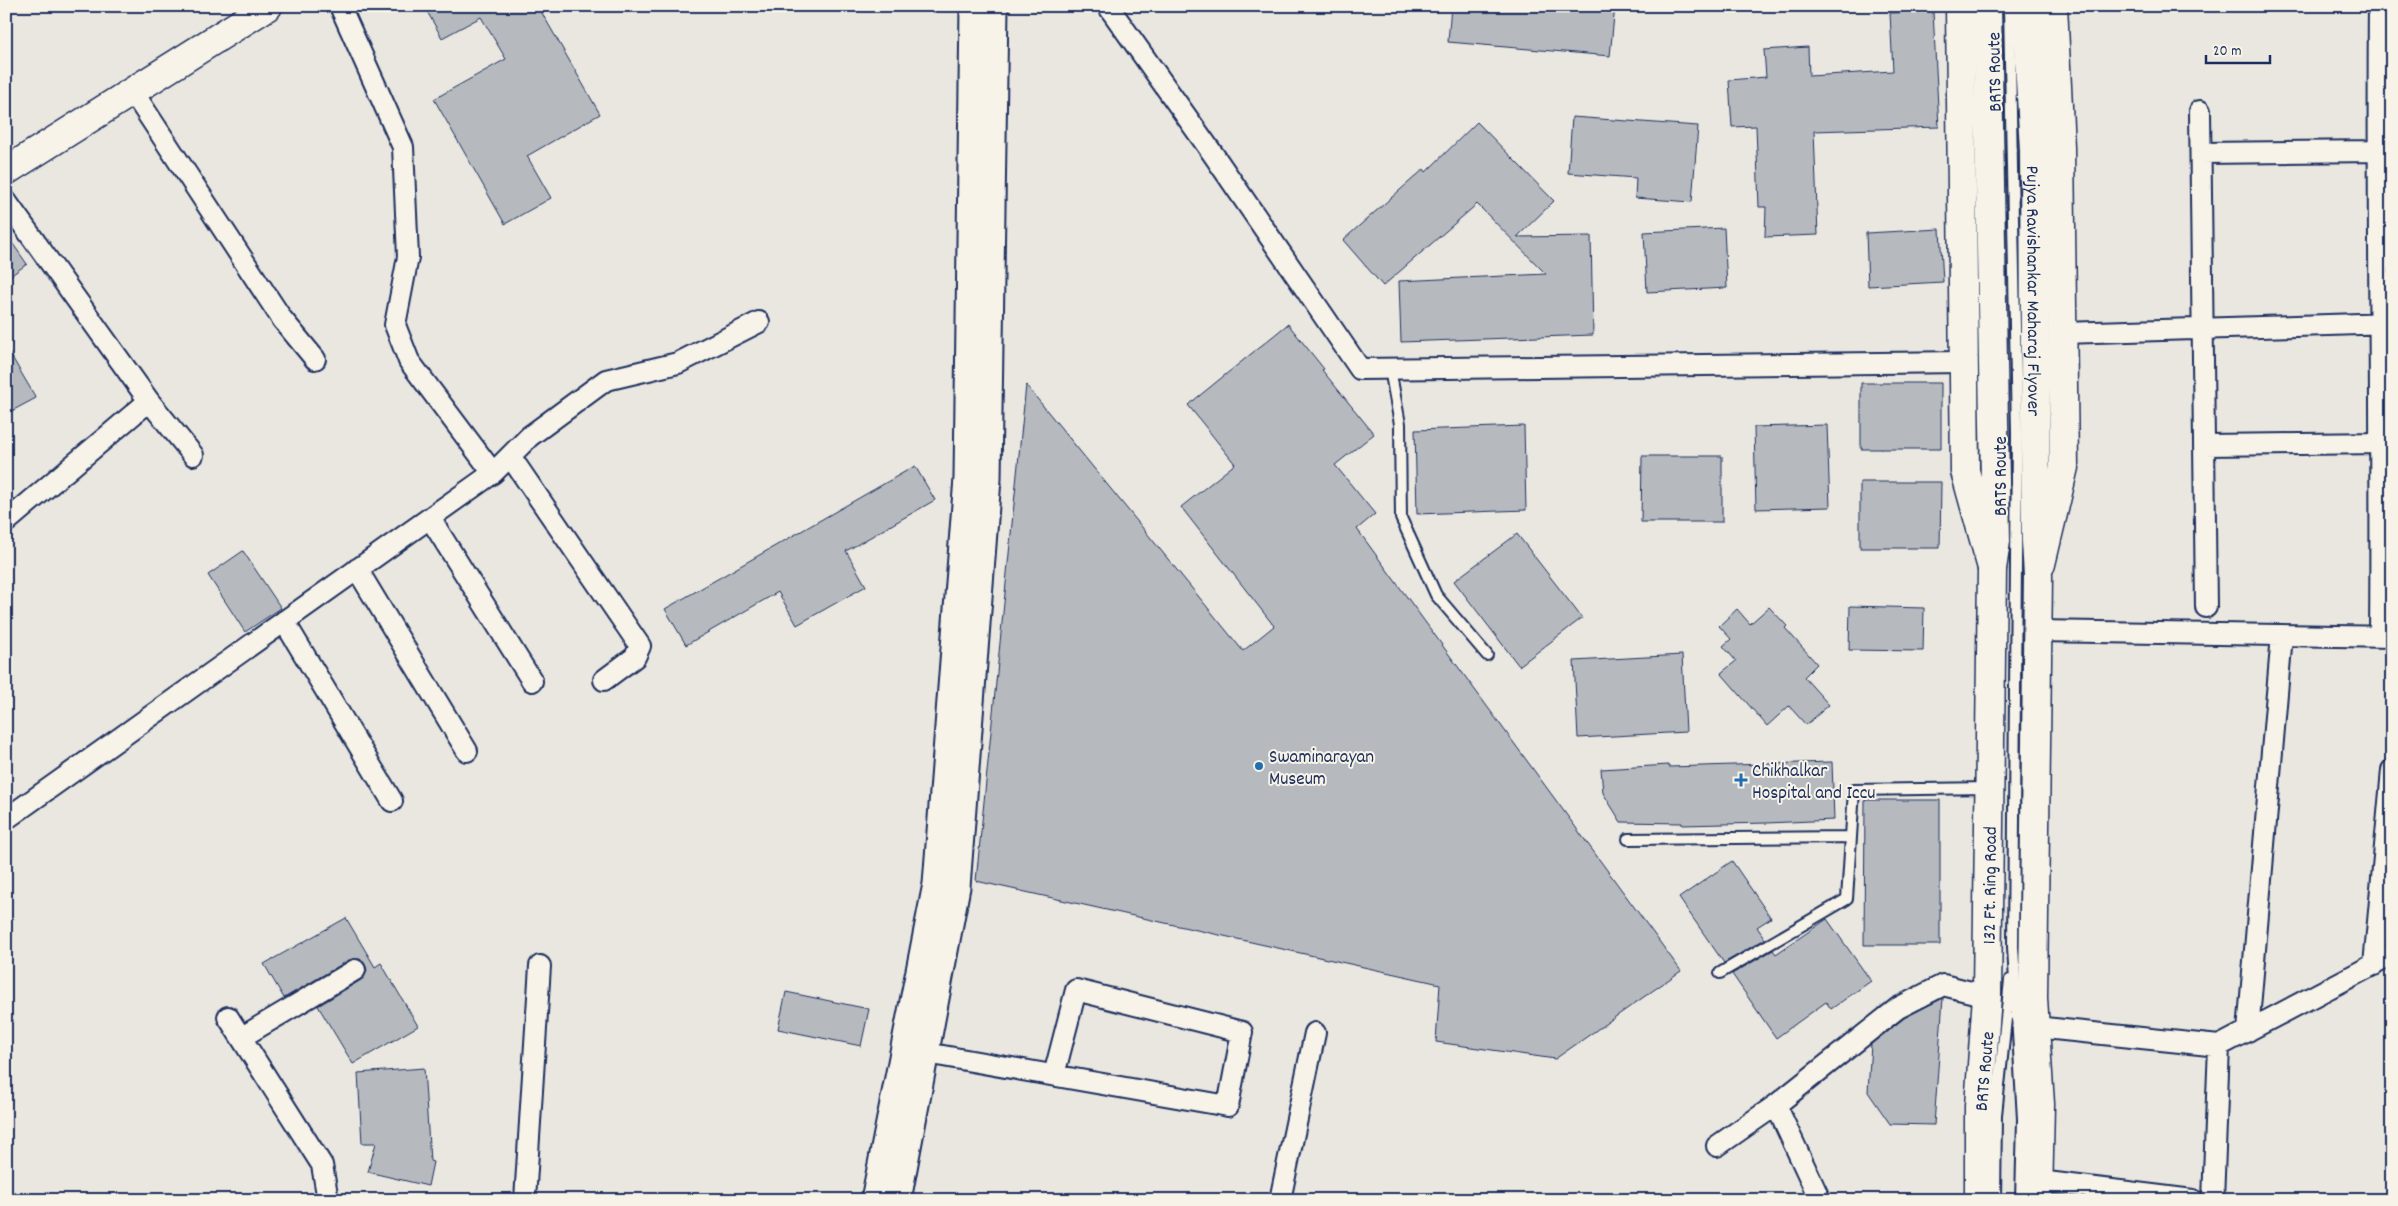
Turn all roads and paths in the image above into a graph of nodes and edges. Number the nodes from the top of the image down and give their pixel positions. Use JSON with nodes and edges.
{"nodes":[{"id":1,"x":234,"y":6,"type":"edge"},
{"id":2,"x":268,"y":6,"type":"edge"},
{"id":3,"x":340,"y":6,"type":"edge"},
{"id":4,"x":973,"y":6,"type":"edge"},
{"id":5,"x":994,"y":6,"type":"edge"},
{"id":6,"x":1108,"y":6,"type":"edge"},
{"id":7,"x":1960,"y":6,"type":"edge"},
{"id":8,"x":1988,"y":6,"type":"edge"},
{"id":9,"x":2009,"y":6,"type":"edge"},
{"id":10,"x":2026,"y":6,"type":"edge"},
{"id":11,"x":2053,"y":6,"type":"edge"},
{"id":12,"x":2379,"y":6,"type":"edge"},
{"id":13,"x":2385,"y":42,"type":"edge"},
{"id":14,"x":133,"y":92,"type":"junction"},
{"id":15,"x":2200,"y":111,"type":"dead end"},
{"id":16,"x":2378,"y":151,"type":"junction"},
{"id":17,"x":6,"y":152,"type":"edge"},
{"id":18,"x":2201,"y":153,"type":"junction"},
{"id":19,"x":6,"y":171,"type":"edge"},
{"id":20,"x":6,"y":201,"type":"edge"},
{"id":21,"x":2386,"y":209,"type":"edge"},
{"id":22,"x":759,"y":322,"type":"dead end"},
{"id":23,"x":2386,"y":323,"type":"edge"},
{"id":24,"x":2204,"y":329,"type":"junction"},
{"id":25,"x":2062,"y":333,"type":"junction"},
{"id":26,"x":315,"y":359,"type":"dead end"},
{"id":27,"x":1964,"y":362,"type":"junction"},
{"id":28,"x":1390,"y":369,"type":"junction"},
{"id":29,"x":149,"y":401,"type":"junction"},
{"id":30,"x":2382,"y":442,"type":"junction"},
{"id":31,"x":2205,"y":445,"type":"junction"},
{"id":32,"x":193,"y":455,"type":"dead end"},
{"id":33,"x":510,"y":456,"type":"junction"},
{"id":34,"x":493,"y":473,"type":"junction"},
{"id":35,"x":430,"y":518,"type":"junction"},
{"id":36,"x":6,"y":522,"type":"edge"},
{"id":37,"x":357,"y":569,"type":"junction"},
{"id":38,"x":1992,"y":569,"type":"junction"},
{"id":39,"x":2038,"y":576,"type":"junction"},
{"id":40,"x":2206,"y":607,"type":"dead end"},
{"id":41,"x":284,"y":621,"type":"junction"},
{"id":42,"x":2038,"y":632,"type":"junction"},
{"id":43,"x":2282,"y":635,"type":"junction"},
{"id":44,"x":2386,"y":636,"type":"edge"},
{"id":45,"x":1486,"y":655,"type":"dead end"},
{"id":46,"x":604,"y":680,"type":"dead end"},
{"id":47,"x":532,"y":681,"type":"dead end"},
{"id":48,"x":467,"y":751,"type":"dead end"},
{"id":49,"x":2392,"y":770,"type":"edge"},
{"id":50,"x":1990,"y":788,"type":"junction"},
{"id":51,"x":392,"y":801,"type":"dead end"},
{"id":52,"x":6,"y":819,"type":"edge"},
{"id":53,"x":1851,"y":837,"type":"junction"},
{"id":54,"x":1628,"y":839,"type":"dead end"},
{"id":55,"x":2013,"y":947,"type":"junction"},
{"id":56,"x":2383,"y":960,"type":"edge"},
{"id":57,"x":540,"y":966,"type":"dead end"},
{"id":58,"x":355,"y":970,"type":"dead end"},
{"id":59,"x":1720,"y":972,"type":"dead end"},
{"id":60,"x":1987,"y":996,"type":"junction"},
{"id":61,"x":228,"y":1017,"type":"dead end"},
{"id":62,"x":2035,"y":1027,"type":"junction"},
{"id":63,"x":2248,"y":1031,"type":"junction"},
{"id":64,"x":1315,"y":1032,"type":"dead end"},
{"id":65,"x":242,"y":1037,"type":"junction"},
{"id":66,"x":2219,"y":1046,"type":"junction"},
{"id":67,"x":926,"y":1053,"type":"junction"},
{"id":68,"x":1054,"y":1075,"type":"junction"},
{"id":69,"x":1776,"y":1105,"type":"junction"},
{"id":70,"x":1717,"y":1146,"type":"dead end"},
{"id":71,"x":2033,"y":1194,"type":"edge"},
{"id":72,"x":328,"y":1200,"type":"edge"},
{"id":73,"x":525,"y":1200,"type":"edge"},
{"id":74,"x":874,"y":1200,"type":"edge"},
{"id":75,"x":898,"y":1200,"type":"edge"},
{"id":76,"x":1280,"y":1200,"type":"edge"},
{"id":77,"x":1820,"y":1200,"type":"edge"},
{"id":78,"x":1979,"y":1200,"type":"edge"},
{"id":79,"x":1995,"y":1200,"type":"edge"},
{"id":80,"x":2193,"y":1200,"type":"edge"},
{"id":81,"x":2213,"y":1200,"type":"edge"}],
"edges":[{"from":1,"to":17,"type":"main road"},
{"from":2,"to":14,"type":"main road"},
{"from":2,"to":19,"type":"main road"},
{"from":3,"to":34,"type":"street"},
{"from":4,"to":74,"type":"street"},
{"from":5,"to":67,"type":"street"},
{"from":6,"to":28,"type":"street"},
{"from":7,"to":27,"type":"main road"},
{"from":8,"to":38,"type":"main road"},
{"from":9,"to":55,"type":"lane","name":"BRTS Route"},
{"from":10,"to":39,"type":"main road","name":"Pujya Ravishankar Maharaj Flyover"},
{"from":11,"to":25,"type":"main road"},
{"from":12,"to":13,"type":"street"},
{"from":13,"to":16,"type":"street"},
{"from":14,"to":19,"type":"main road"},
{"from":14,"to":26,"type":"street"},
{"from":15,"to":18,"type":"street"},
{"from":16,"to":18,"type":"street"},
{"from":16,"to":21,"type":"street"},
{"from":18,"to":24,"type":"street"},
{"from":20,"to":29,"type":"street"},
{"from":21,"to":23,"type":"street"},
{"from":22,"to":33,"type":"street"},
{"from":23,"to":24,"type":"street"},
{"from":23,"to":30,"type":"street"},
{"from":24,"to":25,"type":"street"},
{"from":24,"to":31,"type":"street"},
{"from":25,"to":39,"type":"main road"},
{"from":27,"to":28,"type":"street"},
{"from":27,"to":38,"type":"main road"},
{"from":28,"to":45,"type":"lane"},
{"from":29,"to":32,"type":"street"},
{"from":29,"to":36,"type":"street"},
{"from":30,"to":31,"type":"street"},
{"from":30,"to":44,"type":"street"},
{"from":31,"to":40,"type":"street"},
{"from":33,"to":34,"type":"street"},
{"from":33,"to":46,"type":"street"},
{"from":34,"to":35,"type":"street"},
{"from":35,"to":37,"type":"street"},
{"from":35,"to":47,"type":"street"},
{"from":37,"to":41,"type":"street"},
{"from":37,"to":48,"type":"street"},
{"from":38,"to":50,"type":"main road","name":"132 Ft. Ring Road"},
{"from":39,"to":42,"type":"main road"},
{"from":41,"to":51,"type":"street"},
{"from":41,"to":52,"type":"street"},
{"from":42,"to":43,"type":"street"},
{"from":42,"to":62,"type":"main road"},
{"from":43,"to":44,"type":"street"},
{"from":43,"to":63,"type":"street"},
{"from":49,"to":56,"type":"street"},
{"from":50,"to":53,"type":"lane"},
{"from":50,"to":60,"type":"main road","name":"132 Ft. Ring Road"},
{"from":53,"to":54,"type":"lane"},
{"from":53,"to":59,"type":"lane"},
{"from":55,"to":71,"type":"lane","name":"BRTS Route"},
{"from":55,"to":79,"type":"lane","name":"BRTS Route"},
{"from":56,"to":63,"type":"street"},
{"from":57,"to":73,"type":"street"},
{"from":58,"to":65,"type":"street"},
{"from":60,"to":69,"type":"street"},
{"from":60,"to":78,"type":"main road","name":"132 Ft. Ring Road"},
{"from":61,"to":65,"type":"street"},
{"from":62,"to":66,"type":"street"},
{"from":62,"to":71,"type":"main road"},
{"from":63,"to":66,"type":"street"},
{"from":64,"to":76,"type":"street"},
{"from":65,"to":72,"type":"street"},
{"from":66,"to":81,"type":"street"},
{"from":67,"to":68,"type":"street"},
{"from":67,"to":75,"type":"street"},
{"from":68,"to":68,"type":"street"},
{"from":69,"to":70,"type":"street"},
{"from":69,"to":77,"type":"street"},
{"from":71,"to":80,"type":"street"}]}
